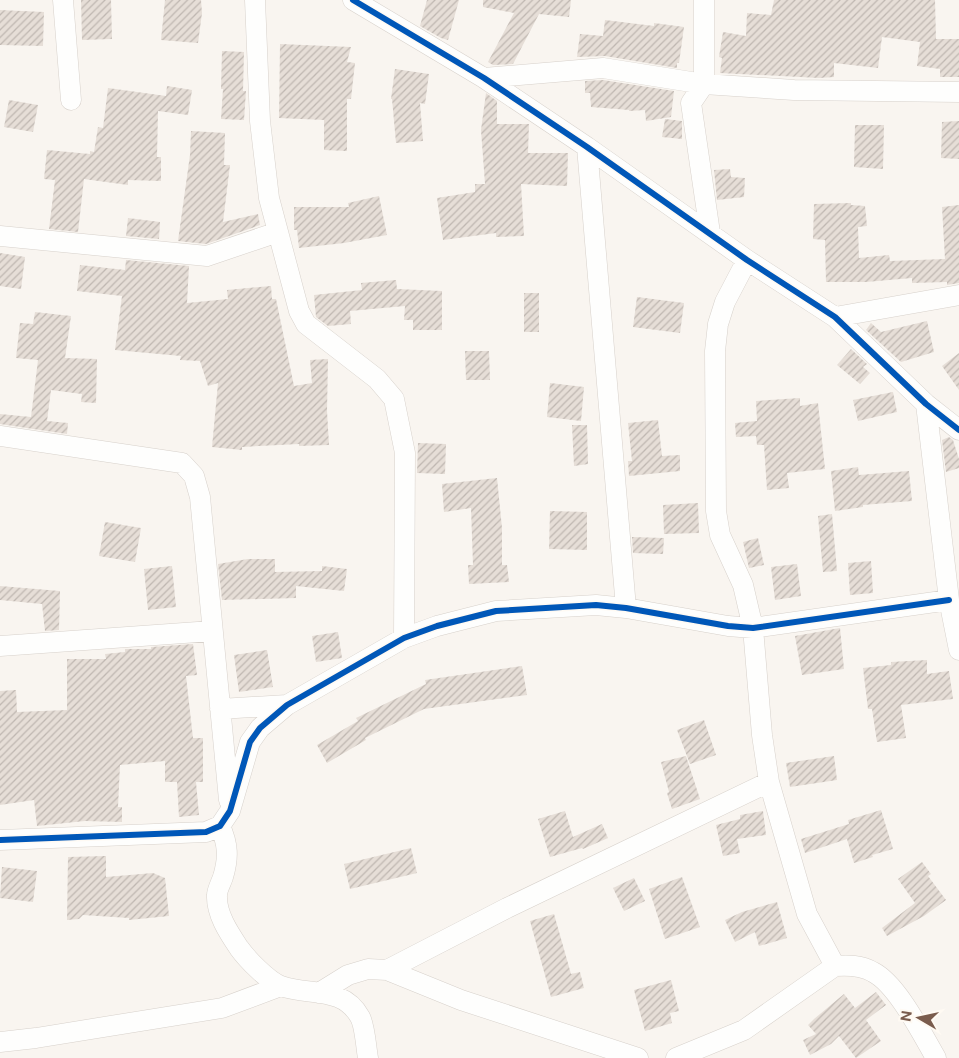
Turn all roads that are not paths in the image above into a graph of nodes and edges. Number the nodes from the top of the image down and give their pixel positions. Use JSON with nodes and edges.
{"nodes":[{"id":1,"x":63,"y":0,"type":"edge"},
{"id":2,"x":255,"y":0,"type":"edge"},
{"id":3,"x":353,"y":0,"type":"edge"},
{"id":4,"x":704,"y":0,"type":"edge"},
{"id":5,"x":484,"y":78,"type":"junction"},
{"id":6,"x":704,"y":84,"type":"junction"},
{"id":7,"x":959,"y":92,"type":"edge"},
{"id":8,"x":71,"y":100,"type":"dead end"},
{"id":9,"x":587,"y":146,"type":"junction"},
{"id":10,"x":278,"y":232,"type":"junction"},
{"id":11,"x":710,"y":233,"type":"junction"},
{"id":12,"x":0,"y":236,"type":"edge"},
{"id":13,"x":747,"y":260,"type":"junction"},
{"id":14,"x":959,"y":295,"type":"edge"},
{"id":15,"x":835,"y":317,"type":"junction"},
{"id":16,"x":926,"y":404,"type":"junction"},
{"id":17,"x":959,"y":430,"type":"edge"},
{"id":18,"x":0,"y":436,"type":"edge"},
{"id":19,"x":949,"y":600,"type":"junction"},
{"id":20,"x":626,"y":608,"type":"junction"},
{"id":21,"x":753,"y":628,"type":"junction"},
{"id":22,"x":212,"y":631,"type":"junction"},
{"id":23,"x":404,"y":638,"type":"junction"},
{"id":24,"x":0,"y":646,"type":"edge"},
{"id":25,"x":959,"y":650,"type":"edge"},
{"id":26,"x":287,"y":705,"type":"junction"},
{"id":27,"x":220,"y":710,"type":"junction"},
{"id":28,"x":769,"y":782,"type":"junction"},
{"id":29,"x":225,"y":818,"type":"junction"},
{"id":30,"x":0,"y":840,"type":"edge"},
{"id":31,"x":835,"y":966,"type":"junction"},
{"id":32,"x":387,"y":970,"type":"junction"},
{"id":33,"x":281,"y":986,"type":"junction"},
{"id":34,"x":319,"y":993,"type":"junction"},
{"id":35,"x":0,"y":1042,"type":"edge"},
{"id":36,"x":368,"y":1058,"type":"edge"},
{"id":37,"x":638,"y":1058,"type":"edge"},
{"id":38,"x":676,"y":1058,"type":"edge"},
{"id":39,"x":936,"y":1058,"type":"edge"}],
"edges":[{"from":1,"to":8,"type":"street"},
{"from":2,"to":10,"type":"street"},
{"from":3,"to":5,"type":"street"},
{"from":4,"to":6,"type":"street"},
{"from":5,"to":6,"type":"street"},
{"from":5,"to":9,"type":"street"},
{"from":6,"to":7,"type":"street"},
{"from":6,"to":11,"type":"street"},
{"from":9,"to":11,"type":"street"},
{"from":9,"to":20,"type":"street"},
{"from":10,"to":12,"type":"street"},
{"from":10,"to":23,"type":"street"},
{"from":11,"to":13,"type":"street"},
{"from":13,"to":15,"type":"street"},
{"from":13,"to":21,"type":"street"},
{"from":14,"to":15,"type":"street"},
{"from":15,"to":16,"type":"street"},
{"from":16,"to":17,"type":"street"},
{"from":16,"to":19,"type":"street"},
{"from":18,"to":22,"type":"street"},
{"from":19,"to":21,"type":"street"},
{"from":19,"to":25,"type":"street"},
{"from":20,"to":21,"type":"street"},
{"from":20,"to":23,"type":"street"},
{"from":21,"to":28,"type":"street"},
{"from":22,"to":24,"type":"street"},
{"from":22,"to":27,"type":"street"},
{"from":23,"to":26,"type":"street"},
{"from":26,"to":27,"type":"street"},
{"from":26,"to":29,"type":"street"},
{"from":27,"to":29,"type":"street"},
{"from":28,"to":31,"type":"street"},
{"from":28,"to":32,"type":"street"},
{"from":29,"to":30,"type":"street"},
{"from":29,"to":33,"type":"street"},
{"from":31,"to":38,"type":"street"},
{"from":31,"to":39,"type":"street"},
{"from":32,"to":34,"type":"street"},
{"from":32,"to":37,"type":"street"},
{"from":33,"to":34,"type":"street"},
{"from":33,"to":35,"type":"street"},
{"from":34,"to":36,"type":"street"}]}
